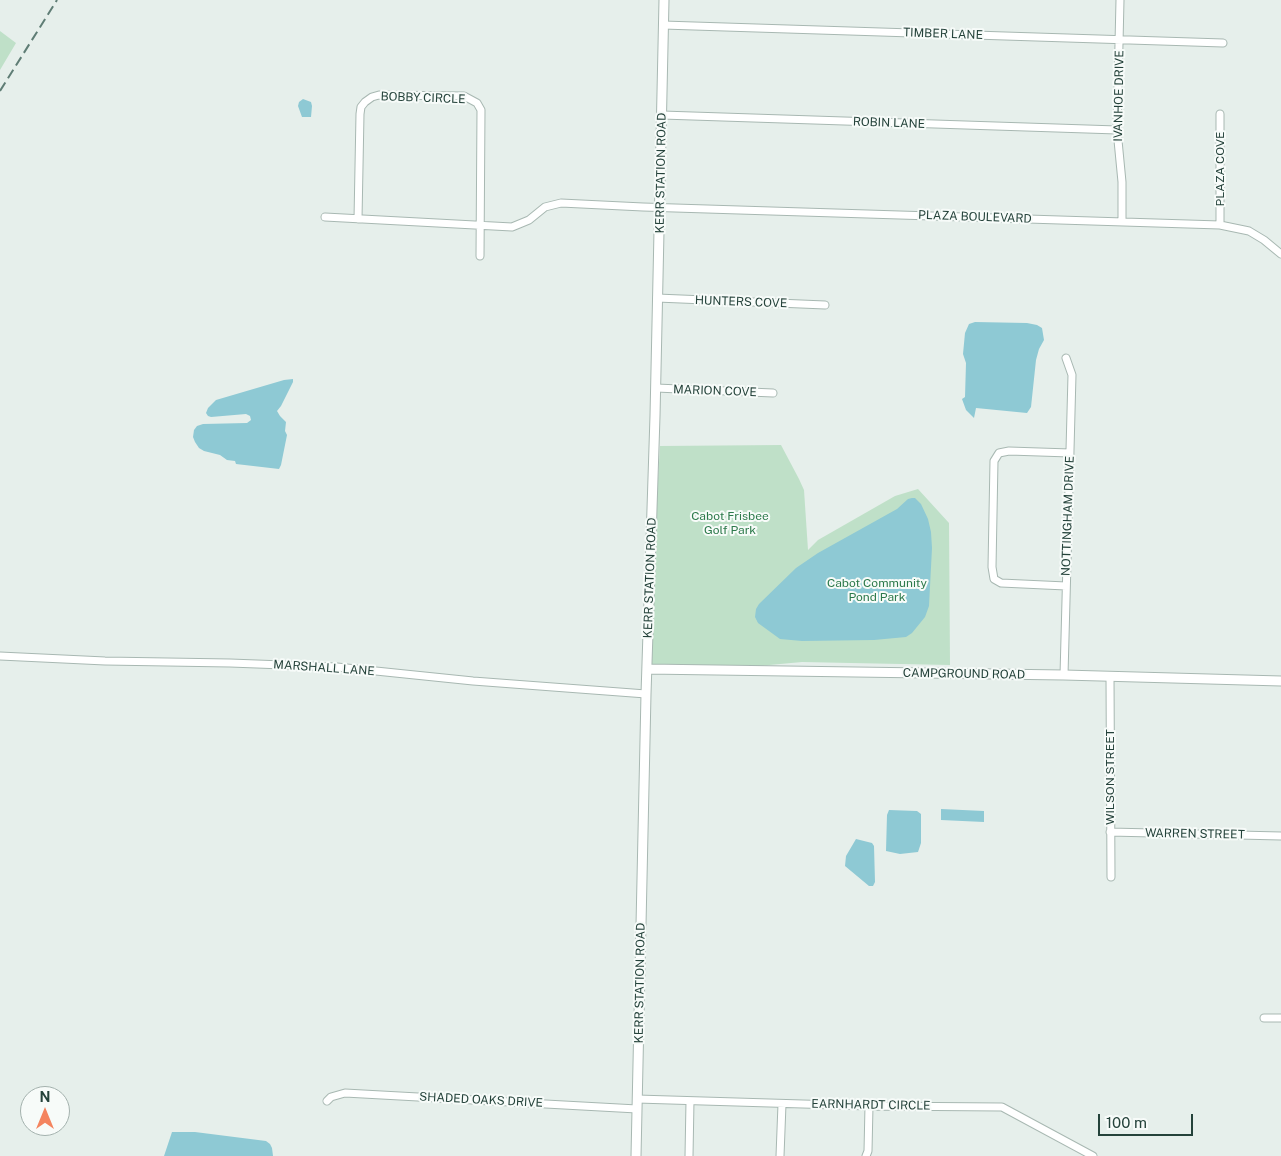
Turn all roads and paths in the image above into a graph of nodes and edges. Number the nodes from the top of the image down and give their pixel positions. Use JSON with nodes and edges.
{"nodes":[{"id":1,"x":664,"y":0,"type":"edge"},
{"id":2,"x":1120,"y":0,"type":"edge"},
{"id":3,"x":663,"y":25,"type":"junction"},
{"id":4,"x":1120,"y":40,"type":"junction"},
{"id":5,"x":1223,"y":43,"type":"dead end"},
{"id":6,"x":1220,"y":114,"type":"dead end"},
{"id":7,"x":662,"y":116,"type":"junction"},
{"id":8,"x":1117,"y":130,"type":"junction"},
{"id":9,"x":660,"y":207,"type":"junction"},
{"id":10,"x":325,"y":217,"type":"dead end"},
{"id":11,"x":358,"y":219,"type":"junction"},
{"id":12,"x":1122,"y":222,"type":"junction"},
{"id":13,"x":480,"y":225,"type":"junction"},
{"id":14,"x":1220,"y":225,"type":"junction"},
{"id":15,"x":1281,"y":254,"type":"edge"},
{"id":16,"x":480,"y":256,"type":"dead end"},
{"id":17,"x":657,"y":298,"type":"junction"},
{"id":18,"x":825,"y":305,"type":"dead end"},
{"id":19,"x":1066,"y":358,"type":"dead end"},
{"id":20,"x":656,"y":388,"type":"junction"},
{"id":21,"x":774,"y":393,"type":"dead end"},
{"id":22,"x":1070,"y":453,"type":"junction"},
{"id":23,"x":1066,"y":586,"type":"junction"},
{"id":24,"x":0,"y":656,"type":"edge"},
{"id":25,"x":647,"y":669,"type":"junction"},
{"id":26,"x":1064,"y":675,"type":"junction"},
{"id":27,"x":1110,"y":677,"type":"junction"},
{"id":28,"x":1281,"y":681,"type":"edge"},
{"id":29,"x":646,"y":694,"type":"junction"},
{"id":30,"x":1110,"y":832,"type":"junction"},
{"id":31,"x":1281,"y":836,"type":"edge"},
{"id":32,"x":1111,"y":877,"type":"dead end"},
{"id":33,"x":1264,"y":1018,"type":"dead end"},
{"id":34,"x":1281,"y":1018,"type":"edge"},
{"id":35,"x":637,"y":1099,"type":"junction"},
{"id":36,"x":327,"y":1101,"type":"dead end"},
{"id":37,"x":690,"y":1101,"type":"junction"},
{"id":38,"x":782,"y":1104,"type":"junction"},
{"id":39,"x":869,"y":1106,"type":"junction"},
{"id":40,"x":637,"y":1109,"type":"junction"},
{"id":41,"x":636,"y":1156,"type":"edge"},
{"id":42,"x":689,"y":1156,"type":"edge"},
{"id":43,"x":780,"y":1156,"type":"edge"},
{"id":44,"x":866,"y":1156,"type":"edge"},
{"id":45,"x":1093,"y":1156,"type":"edge"}],
"edges":[{"from":1,"to":3,"type":"street","name":"KERR STATION ROAD"},
{"from":2,"to":4,"type":"street","name":"IVANHOE DRIVE"},
{"from":3,"to":4,"type":"street","name":"TIMBER LANE"},
{"from":3,"to":7,"type":"street","name":"KERR STATION ROAD"},
{"from":4,"to":5,"type":"street","name":"TIMBER LANE"},
{"from":4,"to":8,"type":"street","name":"IVANHOE DRIVE"},
{"from":6,"to":14,"type":"street","name":"PLAZA COVE"},
{"from":7,"to":8,"type":"street","name":"ROBIN LANE"},
{"from":7,"to":9,"type":"street","name":"KERR STATION ROAD"},
{"from":8,"to":12,"type":"street","name":"IVANHOE DRIVE"},
{"from":9,"to":12,"type":"street","name":"PLAZA BOULEVARD"},
{"from":9,"to":13,"type":"street","name":"PLAZA BOULEVARD"},
{"from":9,"to":17,"type":"street","name":"KERR STATION ROAD"},
{"from":10,"to":11,"type":"street","name":"PLAZA BOULEVARD"},
{"from":11,"to":13,"type":"street","name":"PLAZA BOULEVARD"},
{"from":11,"to":13,"type":"street","name":"BOBBY CIRCLE"},
{"from":12,"to":14,"type":"street","name":"PLAZA BOULEVARD"},
{"from":13,"to":16,"type":"street","name":"BOBBY CIRCLE"},
{"from":14,"to":15,"type":"street","name":"PLAZA BOULEVARD"},
{"from":17,"to":18,"type":"street","name":"HUNTERS COVE"},
{"from":17,"to":20,"type":"street","name":"KERR STATION ROAD"},
{"from":19,"to":22,"type":"street","name":"NOTTINGHAM DRIVE"},
{"from":20,"to":21,"type":"street","name":"MARION COVE"},
{"from":20,"to":25,"type":"street","name":"KERR STATION ROAD"},
{"from":22,"to":23,"type":"street","name":"NOTTINGHAM DRIVE"},
{"from":22,"to":23,"type":"street"},
{"from":23,"to":26,"type":"street","name":"NOTTINGHAM DRIVE"},
{"from":24,"to":29,"type":"street","name":"MARSHALL LANE"},
{"from":25,"to":26,"type":"street","name":"CAMPGROUND ROAD"},
{"from":25,"to":29,"type":"street","name":"KERR STATION ROAD"},
{"from":26,"to":27,"type":"street","name":"CAMPGROUND ROAD"},
{"from":27,"to":28,"type":"street","name":"CAMPGROUND ROAD"},
{"from":27,"to":30,"type":"street","name":"WILSON STREET"},
{"from":29,"to":35,"type":"street","name":"KERR STATION ROAD"},
{"from":30,"to":31,"type":"street","name":"WARREN STREET"},
{"from":30,"to":32,"type":"street","name":"WILSON STREET"},
{"from":33,"to":34,"type":"street"},
{"from":35,"to":37,"type":"street","name":"EARNHARDT CIRCLE"},
{"from":35,"to":40,"type":"street","name":"KERR STATION ROAD"},
{"from":36,"to":40,"type":"street","name":"SHADED OAKS DRIVE"},
{"from":37,"to":38,"type":"street","name":"EARNHARDT CIRCLE"},
{"from":37,"to":42,"type":"street"},
{"from":38,"to":39,"type":"street","name":"EARNHARDT CIRCLE"},
{"from":38,"to":43,"type":"street"},
{"from":39,"to":44,"type":"street"},
{"from":39,"to":45,"type":"street","name":"EARNHARDT CIRCLE"},
{"from":40,"to":41,"type":"street","name":"KERR STATION ROAD"}]}
